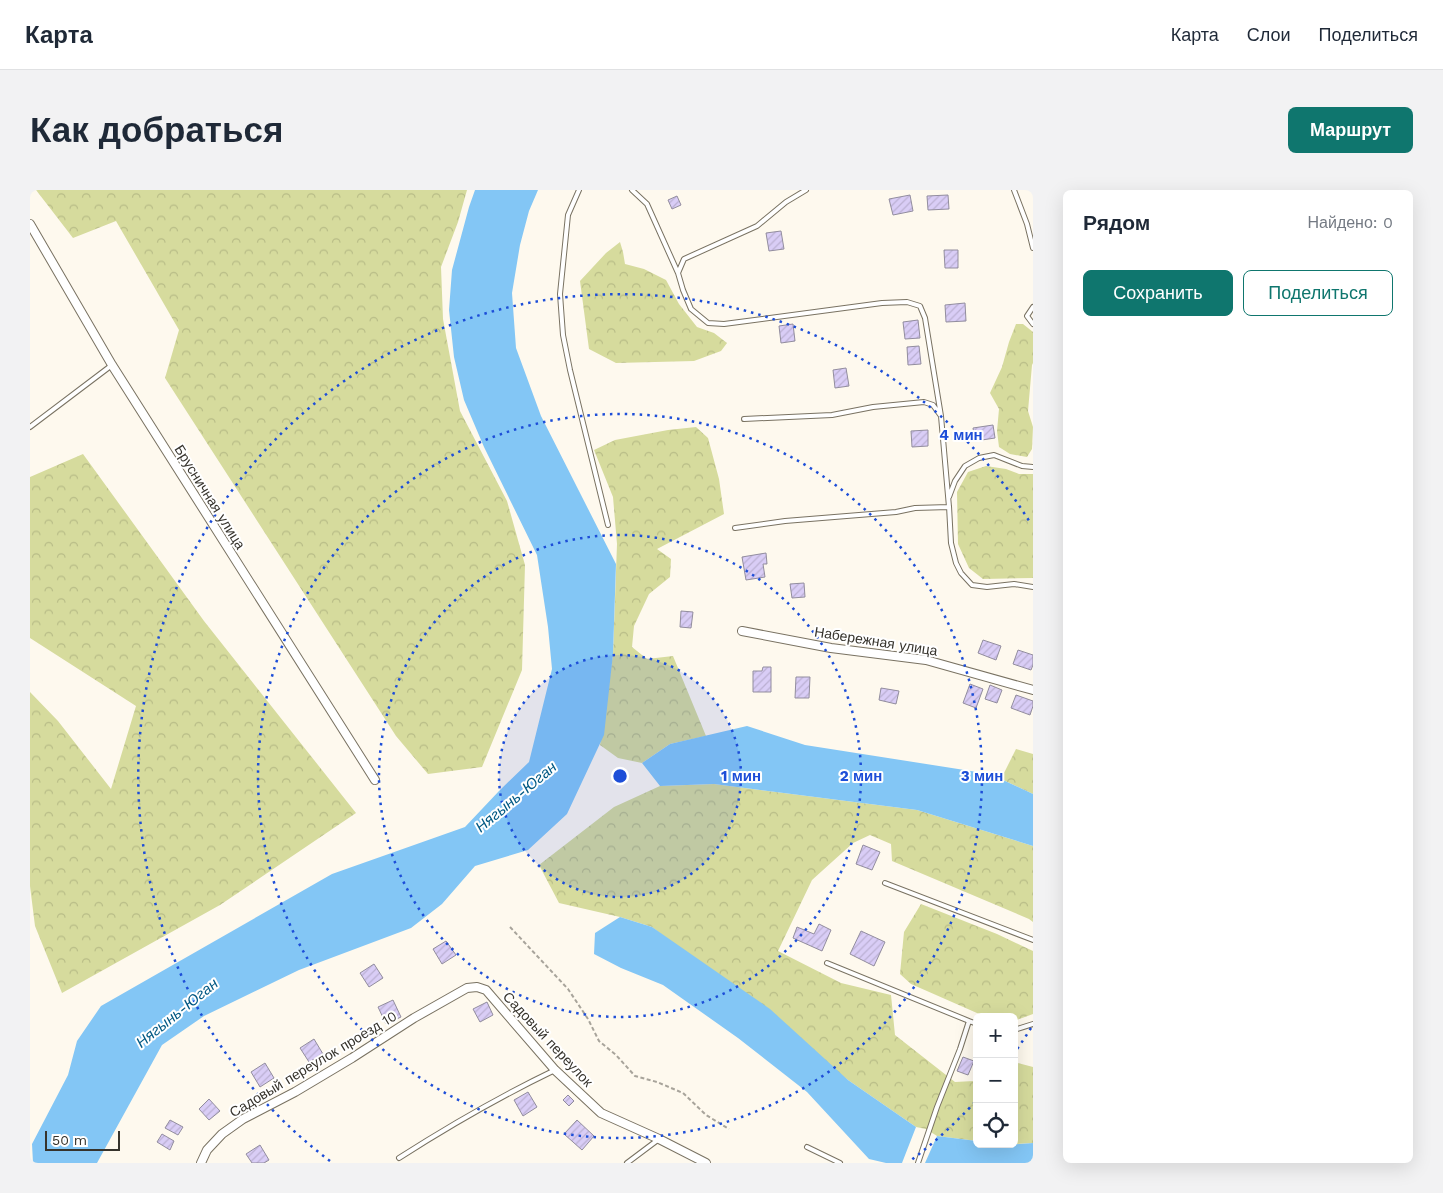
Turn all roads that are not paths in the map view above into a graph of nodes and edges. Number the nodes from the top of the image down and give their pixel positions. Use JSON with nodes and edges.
{"nodes":[{"id":1,"x":579,"y":190,"type":"edge"},
{"id":2,"x":632,"y":190,"type":"edge"},
{"id":3,"x":806,"y":190,"type":"edge"},
{"id":4,"x":1014,"y":190,"type":"edge"},
{"id":5,"x":30,"y":224,"type":"edge"},
{"id":6,"x":1033,"y":248,"type":"edge"},
{"id":7,"x":678,"y":273,"type":"junction"},
{"id":8,"x":1033,"y":307,"type":"edge"},
{"id":9,"x":1033,"y":324,"type":"edge"},
{"id":10,"x":112,"y":365,"type":"junction"},
{"id":11,"x":941,"y":416,"type":"junction"},
{"id":12,"x":744,"y":419,"type":"dead end"},
{"id":13,"x":30,"y":427,"type":"edge"},
{"id":14,"x":1033,"y":467,"type":"edge"},
{"id":15,"x":949,"y":507,"type":"junction"},
{"id":16,"x":608,"y":524,"type":"dead end"},
{"id":17,"x":735,"y":528,"type":"dead end"},
{"id":18,"x":1033,"y":587,"type":"edge"},
{"id":19,"x":742,"y":631,"type":"dead end"},
{"id":20,"x":1033,"y":690,"type":"edge"},
{"id":21,"x":375,"y":780,"type":"dead end"},
{"id":22,"x":885,"y":883,"type":"dead end"},
{"id":23,"x":1033,"y":940,"type":"edge"},
{"id":24,"x":827,"y":963,"type":"dead end"},
{"id":25,"x":477,"y":987,"type":"joint"},
{"id":26,"x":969,"y":1021,"type":"junction"},
{"id":27,"x":973,"y":1022,"type":"edge"},
{"id":28,"x":1033,"y":1024,"type":"edge"},
{"id":29,"x":1018,"y":1029,"type":"edge"},
{"id":30,"x":555,"y":1070,"type":"junction"},
{"id":31,"x":660,"y":1139,"type":"junction"},
{"id":32,"x":807,"y":1147,"type":"dead end"},
{"id":33,"x":399,"y":1158,"type":"dead end"},
{"id":34,"x":201,"y":1163,"type":"edge"},
{"id":35,"x":628,"y":1163,"type":"edge"},
{"id":36,"x":706,"y":1163,"type":"edge"},
{"id":37,"x":840,"y":1163,"type":"edge"},
{"id":38,"x":918,"y":1163,"type":"edge"}],
"edges":[{"from":1,"to":16,"type":"lane"},
{"from":2,"to":7,"type":"lane"},
{"from":3,"to":7,"type":"lane"},
{"from":4,"to":6,"type":"lane"},
{"from":5,"to":10,"type":"street","name":"Брусничная улица"},
{"from":7,"to":11,"type":"lane"},
{"from":8,"to":9,"type":"lane"},
{"from":10,"to":13,"type":"lane"},
{"from":10,"to":21,"type":"street","name":"Брусничная улица"},
{"from":11,"to":12,"type":"lane"},
{"from":11,"to":15,"type":"lane"},
{"from":14,"to":15,"type":"lane"},
{"from":15,"to":17,"type":"lane"},
{"from":15,"to":18,"type":"lane"},
{"from":19,"to":20,"type":"street","name":"Набережная улица"},
{"from":22,"to":23,"type":"lane"},
{"from":24,"to":26,"type":"lane"},
{"from":25,"to":30,"type":"street","name":"Садовый переулок"},
{"from":25,"to":34,"type":"street","name":"Садовый переулок проезд 10"},
{"from":26,"to":27,"type":"lane"},
{"from":26,"to":38,"type":"lane"},
{"from":28,"to":29,"type":"lane"},
{"from":30,"to":31,"type":"street","name":"Садовый переулок"},
{"from":30,"to":33,"type":"lane"},
{"from":31,"to":35,"type":"lane"},
{"from":31,"to":36,"type":"street","name":"Садовый переулок"},
{"from":32,"to":37,"type":"lane"}]}
